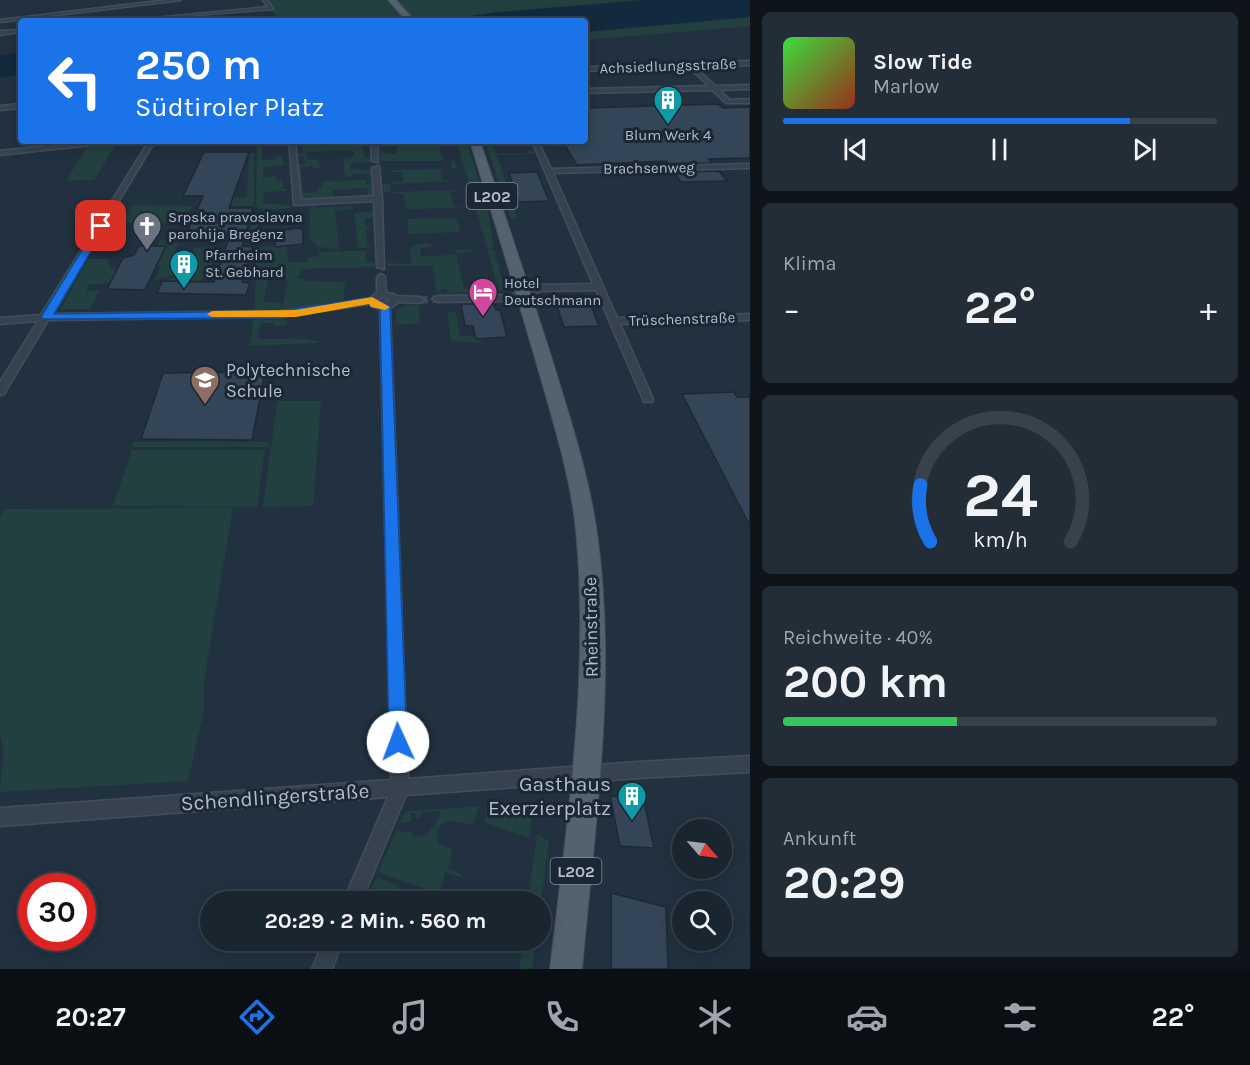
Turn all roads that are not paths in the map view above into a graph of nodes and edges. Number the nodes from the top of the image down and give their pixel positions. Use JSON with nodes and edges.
{"nodes":[{"id":1,"x":178,"y":0,"type":"edge"},
{"id":2,"x":265,"y":0,"type":"edge"},
{"id":3,"x":393,"y":0,"type":"edge"},
{"id":4,"x":152,"y":2,"type":"edge"},
{"id":5,"x":24,"y":18,"type":"edge"},
{"id":6,"x":159,"y":18,"type":"edge"},
{"id":7,"x":409,"y":18,"type":"edge"},
{"id":8,"x":18,"y":19,"type":"edge"},
{"id":9,"x":0,"y":21,"type":"edge"},
{"id":10,"x":18,"y":31,"type":"edge"},
{"id":11,"x":0,"y":33,"type":"edge"},
{"id":12,"x":750,"y":63,"type":"edge"},
{"id":13,"x":690,"y":65,"type":"junction"},
{"id":14,"x":588,"y":69,"type":"edge"},
{"id":15,"x":750,"y":87,"type":"edge"},
{"id":16,"x":713,"y":88,"type":"junction"},
{"id":17,"x":588,"y":91,"type":"edge"},
{"id":18,"x":750,"y":101,"type":"edge"},
{"id":19,"x":18,"y":106,"type":"edge"},
{"id":20,"x":0,"y":108,"type":"edge"},
{"id":21,"x":82,"y":144,"type":"edge"},
{"id":22,"x":150,"y":144,"type":"edge"},
{"id":23,"x":292,"y":144,"type":"edge"},
{"id":24,"x":374,"y":144,"type":"edge"},
{"id":25,"x":476,"y":144,"type":"edge"},
{"id":26,"x":536,"y":144,"type":"edge"},
{"id":27,"x":0,"y":153,"type":"edge"},
{"id":28,"x":750,"y":166,"type":"edge"},
{"id":29,"x":548,"y":171,"type":"junction"},
{"id":30,"x":378,"y":198,"type":"junction"},
{"id":31,"x":599,"y":287,"type":"junction"},
{"id":32,"x":523,"y":293,"type":"junction"},
{"id":33,"x":439,"y":299,"type":"tunnel mouth"},
{"id":34,"x":387,"y":300,"type":"junction"},
{"id":35,"x":420,"y":300,"type":"tunnel mouth"},
{"id":36,"x":47,"y":317,"type":"junction"},
{"id":37,"x":750,"y":317,"type":"edge"},
{"id":38,"x":0,"y":321,"type":"edge"},
{"id":39,"x":613,"y":321,"type":"junction"},
{"id":40,"x":0,"y":391,"type":"edge"},
{"id":41,"x":648,"y":399,"type":"dead end"},
{"id":42,"x":750,"y":764,"type":"edge"},
{"id":43,"x":586,"y":773,"type":"junction"},
{"id":44,"x":400,"y":789,"type":"junction"},
{"id":45,"x":0,"y":817,"type":"edge"},
{"id":46,"x":357,"y":891,"type":"edge"},
{"id":47,"x":329,"y":951,"type":"edge"},
{"id":48,"x":322,"y":969,"type":"edge"},
{"id":49,"x":566,"y":969,"type":"edge"}],
"edges":[{"from":1,"to":4,"type":"street"},
{"from":2,"to":6,"type":"street"},
{"from":3,"to":7,"type":"main road"},
{"from":4,"to":5,"type":"street"},
{"from":8,"to":9,"type":"street"},
{"from":10,"to":11,"type":"street"},
{"from":12,"to":13,"type":"street","name":"Achsiedlungsstraße"},
{"from":13,"to":14,"type":"street","name":"Achsiedlungsstraße"},
{"from":13,"to":16,"type":"street"},
{"from":15,"to":16,"type":"street"},
{"from":16,"to":17,"type":"street"},
{"from":16,"to":18,"type":"street"},
{"from":19,"to":20,"type":"street"},
{"from":21,"to":27,"type":"street"},
{"from":22,"to":36,"type":"street"},
{"from":23,"to":30,"type":"street"},
{"from":24,"to":30,"type":"street"},
{"from":25,"to":32,"type":"main road","name":"Rheinstraße","number":"L202"},
{"from":26,"to":29,"type":"street"},
{"from":28,"to":29,"type":"street","name":"Brachsenweg"},
{"from":29,"to":31,"type":"street"},
{"from":30,"to":34,"type":"street"},
{"from":31,"to":32,"type":"street"},
{"from":31,"to":39,"type":"street"},
{"from":32,"to":33,"type":"street"},
{"from":32,"to":43,"type":"main road","name":"Rheinstraße","number":"L202"},
{"from":34,"to":35,"type":"street"},
{"from":34,"to":36,"type":"street"},
{"from":34,"to":44,"type":"street"},
{"from":36,"to":38,"type":"street"},
{"from":36,"to":40,"type":"street"},
{"from":37,"to":39,"type":"street","name":"Trüschenstraße"},
{"from":39,"to":41,"type":"street"},
{"from":42,"to":43,"type":"street","name":"Schendlingerstraße"},
{"from":43,"to":44,"type":"street","name":"Schendlingerstraße"},
{"from":43,"to":49,"type":"main road","name":"Rheinstraße","number":"L202"},
{"from":44,"to":45,"type":"street","name":"Schendlingerstraße"},
{"from":44,"to":46,"type":"street"},
{"from":47,"to":48,"type":"street"}]}
